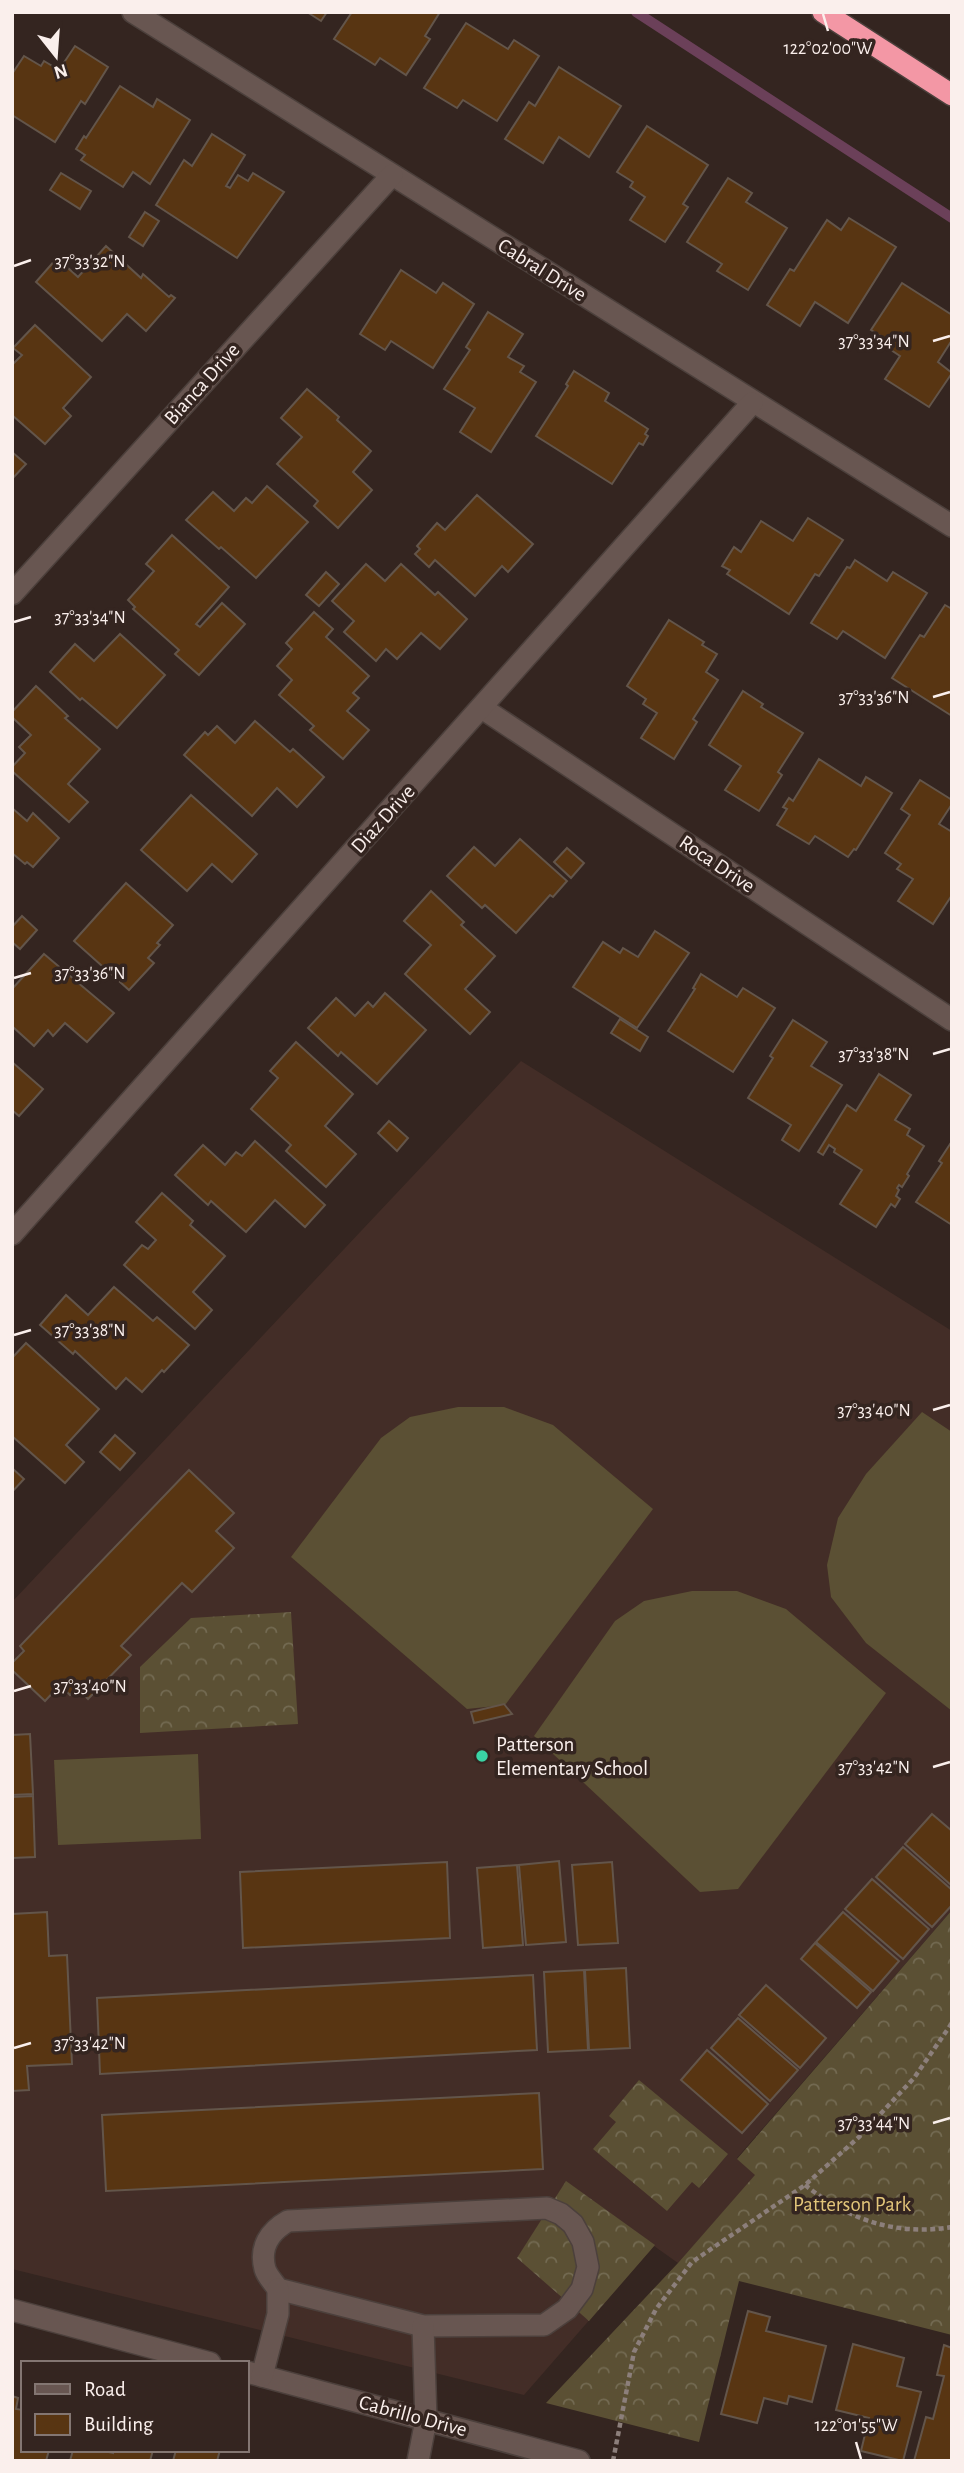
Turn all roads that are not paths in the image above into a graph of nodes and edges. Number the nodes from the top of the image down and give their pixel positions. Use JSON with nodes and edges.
{"nodes":[{"id":1,"x":133,"y":12,"type":"edge"},
{"id":2,"x":823,"y":12,"type":"edge"},
{"id":3,"x":952,"y":95,"type":"edge"},
{"id":4,"x":391,"y":175,"type":"junction"},
{"id":5,"x":752,"y":403,"type":"junction"},
{"id":6,"x":952,"y":526,"type":"edge"},
{"id":7,"x":12,"y":594,"type":"edge"},
{"id":8,"x":482,"y":708,"type":"junction"},
{"id":9,"x":952,"y":1020,"type":"edge"},
{"id":10,"x":12,"y":1234,"type":"edge"},
{"id":11,"x":278,"y":2289,"type":"junction"},
{"id":12,"x":12,"y":2311,"type":"edge"},
{"id":13,"x":423,"y":2326,"type":"junction"},
{"id":14,"x":202,"y":2361,"type":"edge"},
{"id":15,"x":254,"y":2374,"type":"edge"},
{"id":16,"x":426,"y":2420,"type":"junction"},
{"id":17,"x":418,"y":2461,"type":"edge"},
{"id":18,"x":579,"y":2461,"type":"edge"}],
"edges":[{"from":1,"to":4,"type":"street","name":"Cabral Drive"},
{"from":2,"to":3,"type":"highway"},
{"from":4,"to":5,"type":"street","name":"Cabral Drive"},
{"from":4,"to":7,"type":"street","name":"Bianca Drive"},
{"from":5,"to":6,"type":"street","name":"Cabral Drive"},
{"from":5,"to":8,"type":"street","name":"Diaz Drive"},
{"from":8,"to":9,"type":"street","name":"Roca Drive"},
{"from":8,"to":10,"type":"street","name":"Diaz Drive"},
{"from":11,"to":13,"type":"street"},
{"from":11,"to":13,"type":"street"},
{"from":11,"to":15,"type":"street"},
{"from":12,"to":14,"type":"street"},
{"from":13,"to":16,"type":"street"},
{"from":15,"to":16,"type":"street","name":"Cabrillo Drive"},
{"from":16,"to":17,"type":"street"},
{"from":16,"to":18,"type":"street","name":"Cabrillo Drive"}]}
